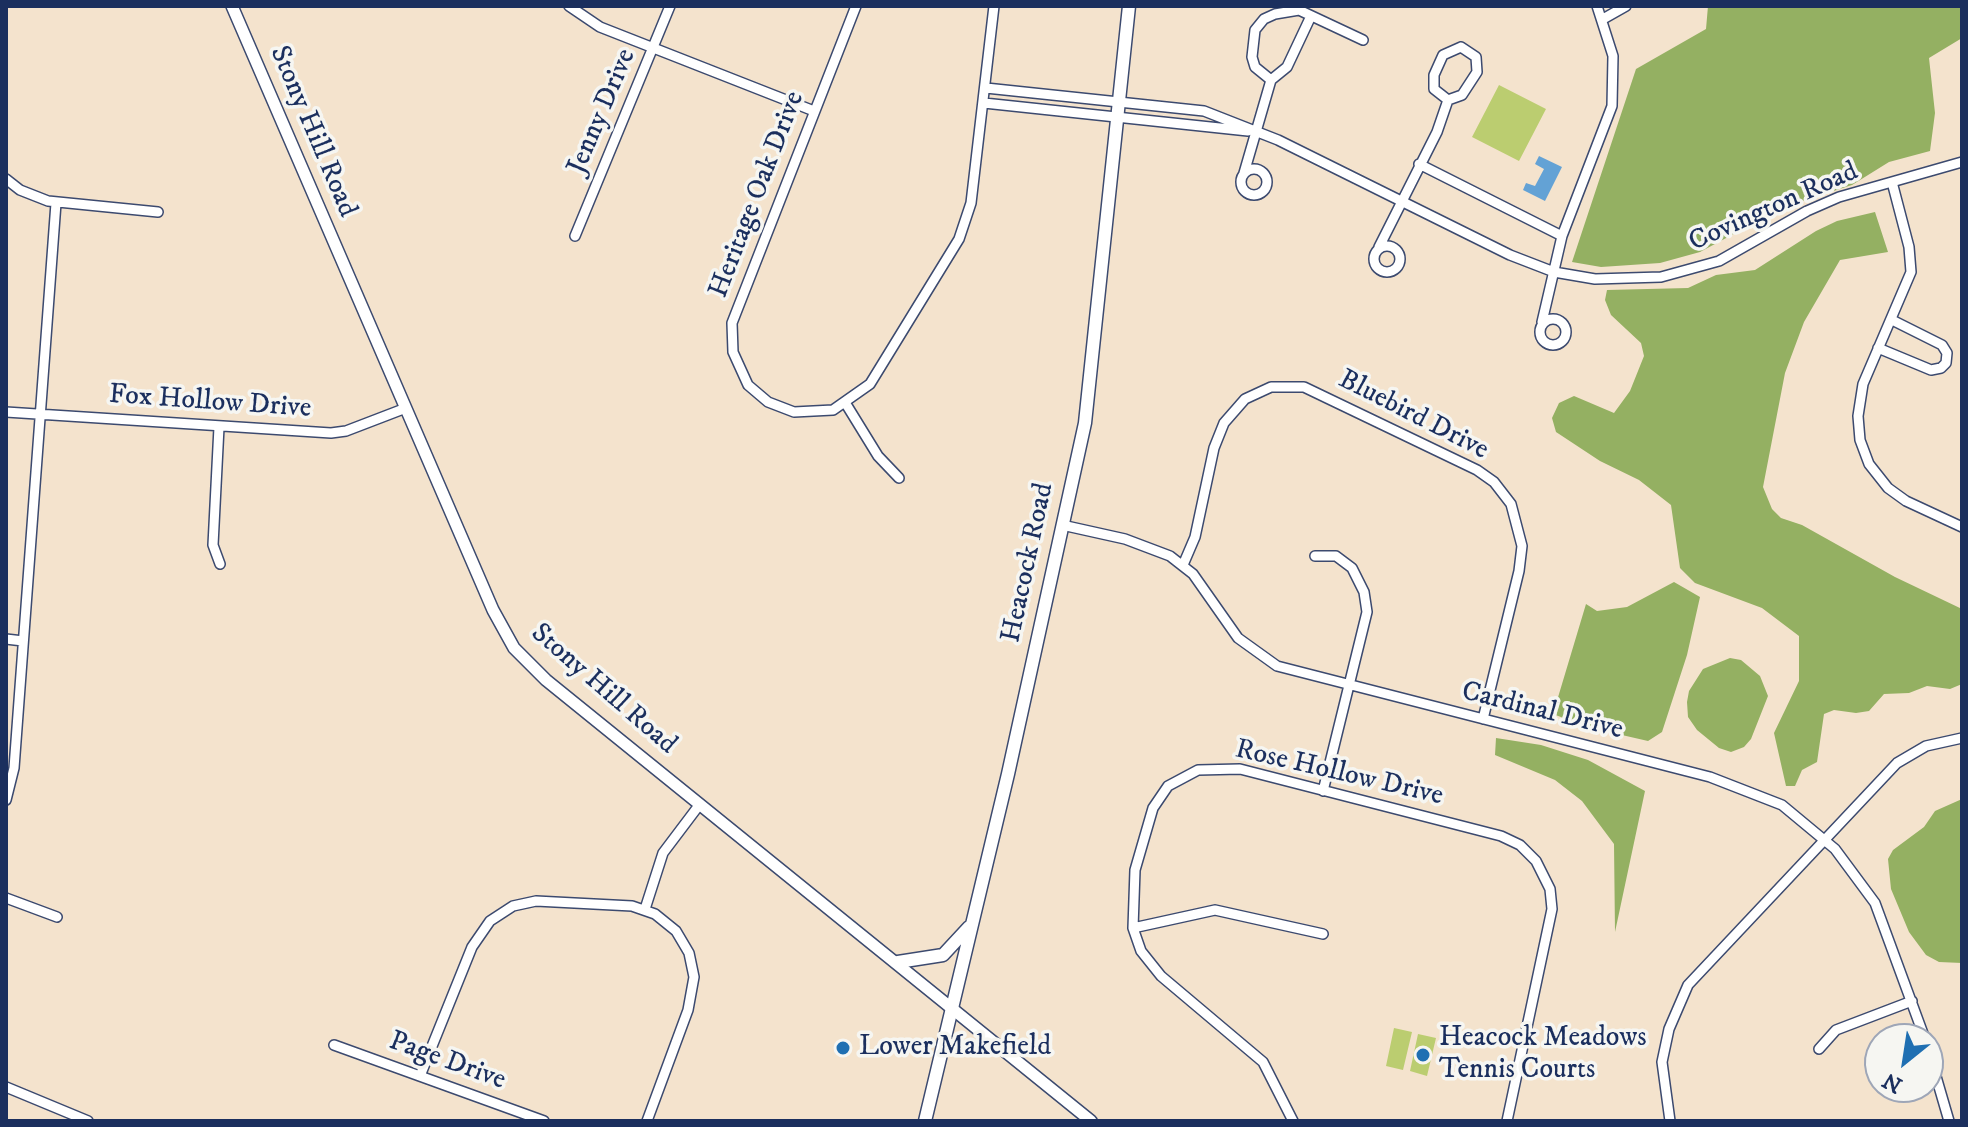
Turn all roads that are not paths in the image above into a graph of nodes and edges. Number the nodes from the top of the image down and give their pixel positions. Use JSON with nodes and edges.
{"nodes":[{"id":1,"x":232,"y":6,"type":"edge"},
{"id":2,"x":569,"y":6,"type":"edge"},
{"id":3,"x":670,"y":6,"type":"edge"},
{"id":4,"x":856,"y":6,"type":"edge"},
{"id":5,"x":994,"y":6,"type":"edge"},
{"id":6,"x":1129,"y":6,"type":"edge"},
{"id":7,"x":1597,"y":6,"type":"edge"},
{"id":8,"x":1626,"y":6,"type":"edge"},
{"id":9,"x":1311,"y":16,"type":"junction"},
{"id":10,"x":1603,"y":19,"type":"junction"},
{"id":11,"x":1363,"y":40,"type":"dead end"},
{"id":12,"x":653,"y":48,"type":"junction"},
{"id":13,"x":1271,"y":80,"type":"junction"},
{"id":14,"x":986,"y":88,"type":"junction"},
{"id":15,"x":1448,"y":100,"type":"junction"},
{"id":16,"x":1119,"y":101,"type":"junction"},
{"id":17,"x":984,"y":103,"type":"junction"},
{"id":18,"x":814,"y":111,"type":"junction"},
{"id":19,"x":1119,"y":118,"type":"junction"},
{"id":20,"x":1258,"y":132,"type":"junction"},
{"id":21,"x":1962,"y":162,"type":"edge"},
{"id":22,"x":1419,"y":164,"type":"junction"},
{"id":23,"x":1244,"y":173,"type":"dead end"},
{"id":24,"x":6,"y":179,"type":"edge"},
{"id":25,"x":1892,"y":182,"type":"junction"},
{"id":26,"x":1402,"y":201,"type":"junction"},
{"id":27,"x":56,"y":203,"type":"junction"},
{"id":28,"x":158,"y":212,"type":"dead end"},
{"id":29,"x":575,"y":236,"type":"dead end"},
{"id":30,"x":1562,"y":236,"type":"junction"},
{"id":31,"x":1379,"y":247,"type":"dead end"},
{"id":32,"x":1554,"y":272,"type":"junction"},
{"id":33,"x":1892,"y":320,"type":"junction"},
{"id":34,"x":1542,"y":322,"type":"dead end"},
{"id":35,"x":1878,"y":348,"type":"junction"},
{"id":36,"x":846,"y":404,"type":"junction"},
{"id":37,"x":406,"y":408,"type":"junction"},
{"id":38,"x":6,"y":412,"type":"edge"},
{"id":39,"x":38,"y":414,"type":"junction"},
{"id":40,"x":219,"y":427,"type":"junction"},
{"id":41,"x":899,"y":478,"type":"dead end"},
{"id":42,"x":1062,"y":525,"type":"junction"},
{"id":43,"x":1962,"y":527,"type":"edge"},
{"id":44,"x":1315,"y":556,"type":"dead end"},
{"id":45,"x":220,"y":564,"type":"dead end"},
{"id":46,"x":1183,"y":565,"type":"junction"},
{"id":47,"x":6,"y":639,"type":"edge"},
{"id":48,"x":23,"y":641,"type":"junction"},
{"id":49,"x":1349,"y":684,"type":"junction"},
{"id":50,"x":1483,"y":719,"type":"junction"},
{"id":51,"x":1962,"y":738,"type":"edge"},
{"id":52,"x":1323,"y":791,"type":"junction"},
{"id":53,"x":6,"y":800,"type":"edge"},
{"id":54,"x":700,"y":804,"type":"junction"},
{"id":55,"x":1824,"y":838,"type":"junction"},
{"id":56,"x":6,"y":898,"type":"edge"},
{"id":57,"x":645,"y":909,"type":"junction"},
{"id":58,"x":57,"y":917,"type":"dead end"},
{"id":59,"x":972,"y":925,"type":"junction"},
{"id":60,"x":1133,"y":928,"type":"junction"},
{"id":61,"x":1323,"y":934,"type":"dead end"},
{"id":62,"x":898,"y":962,"type":"junction"},
{"id":63,"x":1912,"y":1001,"type":"junction"},
{"id":64,"x":952,"y":1005,"type":"junction"},
{"id":65,"x":1920,"y":1023,"type":"edge"},
{"id":66,"x":334,"y":1045,"type":"dead end"},
{"id":67,"x":1819,"y":1049,"type":"dead end"},
{"id":68,"x":420,"y":1076,"type":"junction"},
{"id":69,"x":6,"y":1087,"type":"edge"},
{"id":70,"x":88,"y":1121,"type":"edge"},
{"id":71,"x":544,"y":1121,"type":"edge"},
{"id":72,"x":647,"y":1121,"type":"edge"},
{"id":73,"x":925,"y":1121,"type":"edge"},
{"id":74,"x":1091,"y":1121,"type":"edge"},
{"id":75,"x":1293,"y":1121,"type":"edge"},
{"id":76,"x":1507,"y":1121,"type":"edge"},
{"id":77,"x":1670,"y":1121,"type":"edge"}],
"edges":[{"from":1,"to":37,"type":"street","name":"Stony Hill Road"},
{"from":2,"to":12,"type":"street"},
{"from":3,"to":12,"type":"street","name":"Jenny Drive"},
{"from":4,"to":18,"type":"street","name":"Heritage Oak Drive"},
{"from":5,"to":14,"type":"street","name":"Heritage Oak Drive"},
{"from":6,"to":16,"type":"main road","name":"Heacock Road"},
{"from":7,"to":10,"type":"street"},
{"from":8,"to":10,"type":"street"},
{"from":9,"to":11,"type":"street"},
{"from":9,"to":13,"type":"street"},
{"from":9,"to":13,"type":"street"},
{"from":10,"to":30,"type":"street"},
{"from":12,"to":18,"type":"street"},
{"from":12,"to":29,"type":"street","name":"Jenny Drive"},
{"from":13,"to":20,"type":"street"},
{"from":14,"to":16,"type":"street","name":"Covington Road"},
{"from":14,"to":17,"type":"street","name":"Heritage Oak Drive"},
{"from":15,"to":15,"type":"street"},
{"from":15,"to":22,"type":"street"},
{"from":16,"to":19,"type":"main road","name":"Heacock Road"},
{"from":16,"to":20,"type":"street","name":"Covington Road"},
{"from":17,"to":19,"type":"street","name":"Covington Road"},
{"from":17,"to":36,"type":"street","name":"Heritage Oak Drive"},
{"from":18,"to":36,"type":"street","name":"Heritage Oak Drive"},
{"from":19,"to":20,"type":"street","name":"Covington Road"},
{"from":19,"to":42,"type":"main road","name":"Heacock Road"},
{"from":20,"to":23,"type":"street"},
{"from":20,"to":26,"type":"street","name":"Covington Road"},
{"from":21,"to":25,"type":"street","name":"Covington Road"},
{"from":22,"to":26,"type":"street"},
{"from":22,"to":30,"type":"street"},
{"from":24,"to":27,"type":"street"},
{"from":25,"to":32,"type":"street","name":"Covington Road"},
{"from":25,"to":33,"type":"street"},
{"from":26,"to":31,"type":"street"},
{"from":26,"to":32,"type":"street","name":"Covington Road"},
{"from":27,"to":28,"type":"street"},
{"from":27,"to":39,"type":"street"},
{"from":30,"to":32,"type":"street"},
{"from":32,"to":34,"type":"street"},
{"from":33,"to":35,"type":"street"},
{"from":33,"to":35,"type":"street"},
{"from":35,"to":43,"type":"street"},
{"from":36,"to":41,"type":"street"},
{"from":37,"to":40,"type":"street","name":"Fox Hollow Drive"},
{"from":37,"to":54,"type":"street","name":"Stony Hill Road"},
{"from":38,"to":39,"type":"street","name":"Fox Hollow Drive"},
{"from":39,"to":40,"type":"street","name":"Fox Hollow Drive"},
{"from":39,"to":48,"type":"street"},
{"from":40,"to":45,"type":"street"},
{"from":42,"to":46,"type":"street","name":"Cardinal Drive"},
{"from":42,"to":59,"type":"main road","name":"Heacock Road"},
{"from":44,"to":49,"type":"street"},
{"from":46,"to":49,"type":"street","name":"Cardinal Drive"},
{"from":46,"to":50,"type":"street","name":"Bluebird Drive"},
{"from":47,"to":48,"type":"street"},
{"from":48,"to":53,"type":"street"},
{"from":49,"to":50,"type":"street","name":"Cardinal Drive"},
{"from":49,"to":52,"type":"street"},
{"from":50,"to":55,"type":"street","name":"Cardinal Drive"},
{"from":51,"to":55,"type":"street"},
{"from":52,"to":60,"type":"street","name":"Rose Hollow Drive"},
{"from":52,"to":76,"type":"street","name":"Rose Hollow Drive"},
{"from":54,"to":57,"type":"street"},
{"from":54,"to":62,"type":"street","name":"Stony Hill Road"},
{"from":55,"to":63,"type":"street","name":"Cardinal Drive"},
{"from":55,"to":77,"type":"street"},
{"from":56,"to":58,"type":"street"},
{"from":57,"to":68,"type":"street"},
{"from":57,"to":72,"type":"street"},
{"from":59,"to":62,"type":"main road"},
{"from":59,"to":64,"type":"main road","name":"Heacock Road"},
{"from":60,"to":61,"type":"street"},
{"from":60,"to":75,"type":"street","name":"Rose Hollow Drive"},
{"from":62,"to":64,"type":"street","name":"Stony Hill Road"},
{"from":63,"to":65,"type":"street","name":"Cardinal Drive"},
{"from":63,"to":67,"type":"street"},
{"from":64,"to":73,"type":"main road","name":"Heacock Road"},
{"from":64,"to":74,"type":"street","name":"Stony Hill Road"},
{"from":66,"to":68,"type":"street","name":"Page Drive"},
{"from":68,"to":71,"type":"street","name":"Page Drive"},
{"from":69,"to":70,"type":"street"}]}
